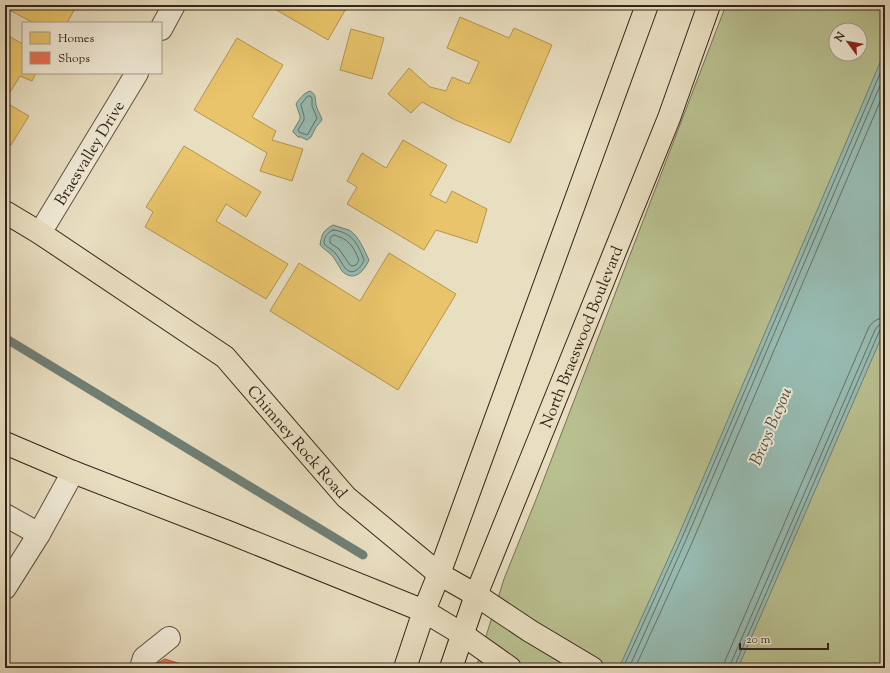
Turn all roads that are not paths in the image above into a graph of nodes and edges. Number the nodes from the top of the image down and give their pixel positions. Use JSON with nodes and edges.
{"nodes":[{"id":1,"x":174,"y":5,"type":"edge"},
{"id":2,"x":647,"y":5,"type":"edge"},
{"id":3,"x":709,"y":5,"type":"edge"},
{"id":4,"x":162,"y":27,"type":"edge"},
{"id":5,"x":136,"y":74,"type":"edge"},
{"id":6,"x":5,"y":212,"type":"edge"},
{"id":7,"x":40,"y":233,"type":"junction"},
{"id":8,"x":6,"y":447,"type":"edge"},
{"id":9,"x":73,"y":472,"type":"junction"},
{"id":10,"x":5,"y":515,"type":"edge"},
{"id":11,"x":39,"y":534,"type":"junction"},
{"id":12,"x":439,"y":574,"type":"junction"},
{"id":13,"x":5,"y":588,"type":"edge"},
{"id":14,"x":476,"y":594,"type":"junction"},
{"id":15,"x":424,"y":611,"type":"junction"},
{"id":16,"x":462,"y":634,"type":"junction"},
{"id":17,"x":169,"y":638,"type":"dead end"},
{"id":18,"x":141,"y":668,"type":"edge"},
{"id":19,"x":405,"y":668,"type":"edge"},
{"id":20,"x":451,"y":668,"type":"edge"},
{"id":21,"x":510,"y":668,"type":"edge"},
{"id":22,"x":592,"y":668,"type":"edge"}],
"edges":[{"from":1,"to":4,"type":"street"},
{"from":2,"to":12,"type":"main road"},
{"from":3,"to":14,"type":"main road","name":"North Braeswood Boulevard"},
{"from":5,"to":7,"type":"street","name":"Braesvalley Drive"},
{"from":6,"to":7,"type":"main road","name":"Chimney Rock Road"},
{"from":7,"to":12,"type":"main road","name":"Chimney Rock Road"},
{"from":8,"to":9,"type":"main road"},
{"from":9,"to":11,"type":"street"},
{"from":9,"to":15,"type":"main road"},
{"from":10,"to":11,"type":"street"},
{"from":11,"to":13,"type":"street"},
{"from":12,"to":14,"type":"main road","name":"Chimney Rock Road"},
{"from":12,"to":15,"type":"main road"},
{"from":14,"to":16,"type":"main road","name":"North Braeswood Boulevard"},
{"from":14,"to":22,"type":"main road","name":"Chimney Rock Road"},
{"from":15,"to":16,"type":"main road"},
{"from":15,"to":19,"type":"main road"},
{"from":16,"to":20,"type":"main road","name":"North Braeswood Boulevard"},
{"from":16,"to":21,"type":"main road"},
{"from":17,"to":18,"type":"street"}]}
